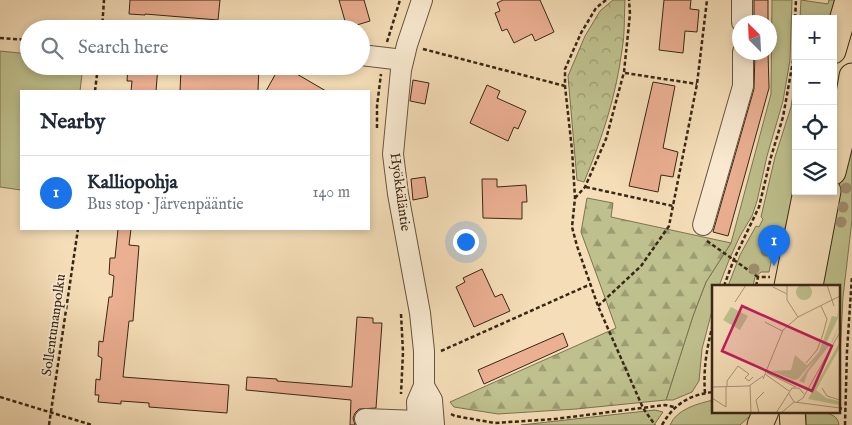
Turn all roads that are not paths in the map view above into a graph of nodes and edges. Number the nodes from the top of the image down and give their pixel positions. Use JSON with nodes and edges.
{"nodes":[{"id":1,"x":422,"y":0,"type":"edge"},
{"id":2,"x":742,"y":0,"type":"edge"},
{"id":3,"x":849,"y":0,"type":"edge"},
{"id":4,"x":852,"y":14,"type":"edge"},
{"id":5,"x":742,"y":15,"type":"edge"},
{"id":6,"x":837,"y":38,"type":"edge"},
{"id":7,"x":405,"y":52,"type":"junction"},
{"id":8,"x":370,"y":55,"type":"edge"},
{"id":9,"x":743,"y":60,"type":"edge"},
{"id":10,"x":852,"y":76,"type":"edge"},
{"id":11,"x":837,"y":158,"type":"edge"},
{"id":12,"x":805,"y":195,"type":"edge"},
{"id":13,"x":827,"y":195,"type":"edge"},
{"id":14,"x":703,"y":225,"type":"road end"},
{"id":15,"x":779,"y":282,"type":"edge"},
{"id":16,"x":810,"y":285,"type":"edge"},
{"id":17,"x":766,"y":412,"type":"edge"},
{"id":18,"x":792,"y":412,"type":"edge"},
{"id":19,"x":365,"y":419,"type":"dead end"},
{"id":20,"x":423,"y":420,"type":"edge"},
{"id":21,"x":760,"y":425,"type":"edge"},
{"id":22,"x":793,"y":425,"type":"edge"}],
"edges":[{"from":1,"to":7,"type":"street","name":"Hyökkäläntie"},
{"from":2,"to":5,"type":"street"},
{"from":3,"to":4,"type":"main road"},
{"from":3,"to":6,"type":"main road"},
{"from":7,"to":8,"type":"street"},
{"from":7,"to":20,"type":"street","name":"Hyökkäläntie"},
{"from":9,"to":14,"type":"street"},
{"from":10,"to":11,"type":"main road"},
{"from":12,"to":15,"type":"main road"},
{"from":13,"to":16,"type":"main road"},
{"from":17,"to":21,"type":"main road"},
{"from":18,"to":22,"type":"main road"},
{"from":19,"to":20,"type":"street"}]}
